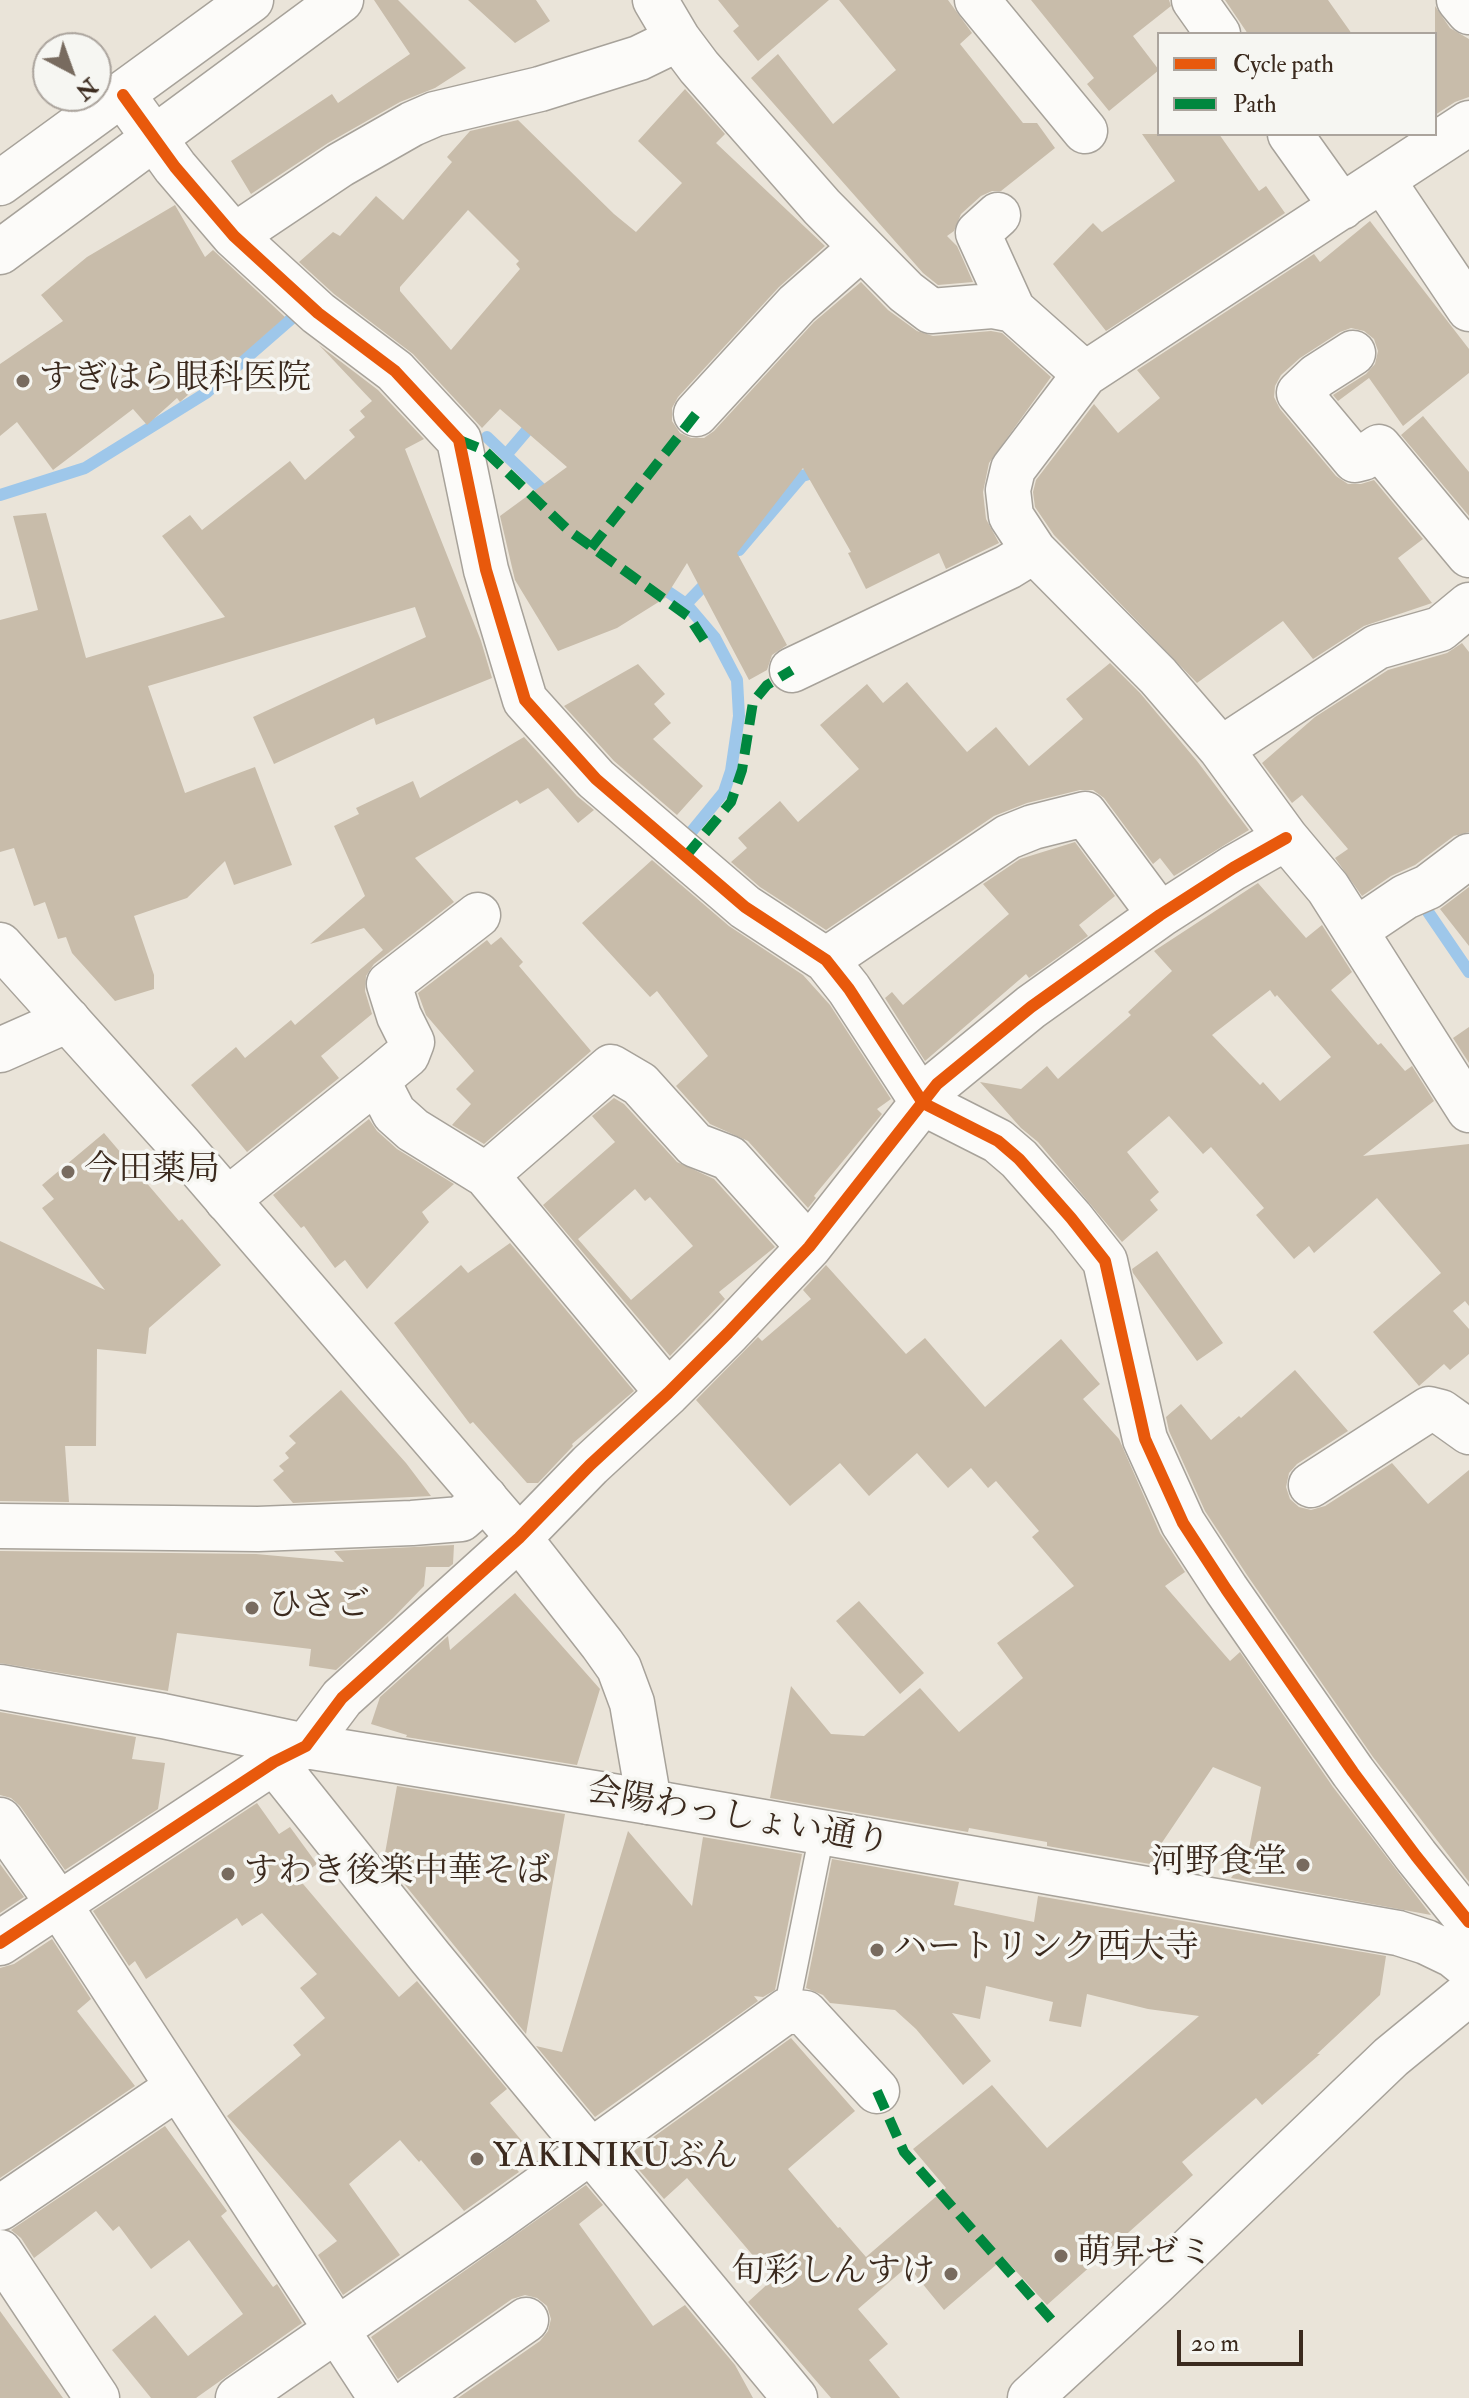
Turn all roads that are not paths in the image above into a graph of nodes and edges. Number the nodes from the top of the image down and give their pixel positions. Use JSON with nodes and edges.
{"nodes":[{"id":1,"x":251,"y":0,"type":"edge"},
{"id":2,"x":341,"y":0,"type":"edge"},
{"id":3,"x":655,"y":0,"type":"edge"},
{"id":4,"x":977,"y":0,"type":"edge"},
{"id":5,"x":1194,"y":0,"type":"edge"},
{"id":6,"x":1459,"y":0,"type":"edge"},
{"id":7,"x":1469,"y":12,"type":"edge"},
{"id":8,"x":1217,"y":32,"type":"edge"},
{"id":9,"x":678,"y":39,"type":"junction"},
{"id":10,"x":123,"y":95,"type":"junction"},
{"id":11,"x":1469,"y":123,"type":"edge"},
{"id":12,"x":1085,"y":131,"type":"dead end"},
{"id":13,"x":1291,"y":136,"type":"edge"},
{"id":14,"x":154,"y":138,"type":"junction"},
{"id":15,"x":1383,"y":181,"type":"junction"},
{"id":16,"x":0,"y":183,"type":"edge"},
{"id":17,"x":1342,"y":207,"type":"junction"},
{"id":18,"x":978,"y":233,"type":"dead end"},
{"id":19,"x":234,"y":236,"type":"junction"},
{"id":20,"x":861,"y":248,"type":"junction"},
{"id":21,"x":0,"y":252,"type":"edge"},
{"id":22,"x":1469,"y":309,"type":"edge"},
{"id":23,"x":1013,"y":310,"type":"junction"},
{"id":24,"x":1353,"y":353,"type":"dead end"},
{"id":25,"x":1085,"y":374,"type":"junction"},
{"id":26,"x":696,"y":414,"type":"dead end"},
{"id":27,"x":1034,"y":551,"type":"junction"},
{"id":28,"x":1469,"y":555,"type":"edge"},
{"id":29,"x":1469,"y":605,"type":"edge"},
{"id":30,"x":792,"y":670,"type":"dead end"},
{"id":31,"x":1221,"y":749,"type":"junction"},
{"id":32,"x":1286,"y":838,"type":"junction"},
{"id":33,"x":1469,"y":856,"type":"edge"},
{"id":34,"x":478,"y":915,"type":"dead end"},
{"id":35,"x":1160,"y":915,"type":"junction"},
{"id":36,"x":1356,"y":930,"type":"junction"},
{"id":37,"x":0,"y":945,"type":"edge"},
{"id":38,"x":826,"y":960,"type":"junction"},
{"id":39,"x":68,"y":1020,"type":"junction"},
{"id":40,"x":0,"y":1050,"type":"edge"},
{"id":41,"x":377,"y":1080,"type":"junction"},
{"id":42,"x":923,"y":1103,"type":"junction"},
{"id":43,"x":1469,"y":1110,"type":"edge"},
{"id":44,"x":486,"y":1175,"type":"junction"},
{"id":45,"x":227,"y":1200,"type":"junction"},
{"id":46,"x":809,"y":1247,"type":"junction"},
{"id":47,"x":668,"y":1393,"type":"junction"},
{"id":48,"x":1469,"y":1432,"type":"edge"},
{"id":49,"x":1311,"y":1485,"type":"dead end"},
{"id":50,"x":485,"y":1498,"type":"junction"},
{"id":51,"x":0,"y":1526,"type":"edge"},
{"id":52,"x":519,"y":1538,"type":"junction"},
{"id":53,"x":0,"y":1687,"type":"edge"},
{"id":54,"x":290,"y":1754,"type":"junction"},
{"id":55,"x":649,"y":1802,"type":"junction"},
{"id":56,"x":0,"y":1820,"type":"edge"},
{"id":57,"x":822,"y":1833,"type":"junction"},
{"id":58,"x":58,"y":1903,"type":"junction"},
{"id":59,"x":1469,"y":1922,"type":"edge"},
{"id":60,"x":0,"y":1943,"type":"edge"},
{"id":61,"x":1469,"y":1968,"type":"edge"},
{"id":62,"x":1469,"y":1993,"type":"edge"},
{"id":63,"x":786,"y":2011,"type":"junction"},
{"id":64,"x":178,"y":2087,"type":"junction"},
{"id":65,"x":877,"y":2091,"type":"dead end"},
{"id":66,"x":592,"y":2150,"type":"junction"},
{"id":67,"x":0,"y":2208,"type":"edge"},
{"id":68,"x":0,"y":2252,"type":"edge"},
{"id":69,"x":526,"y":2320,"type":"dead end"},
{"id":70,"x":336,"y":2330,"type":"junction"},
{"id":71,"x":97,"y":2398,"type":"edge"},
{"id":72,"x":238,"y":2398,"type":"edge"},
{"id":73,"x":381,"y":2398,"type":"edge"},
{"id":74,"x":414,"y":2398,"type":"edge"},
{"id":75,"x":795,"y":2398,"type":"edge"},
{"id":76,"x":1030,"y":2398,"type":"edge"}],
"edges":[{"from":1,"to":10,"type":"street"},
{"from":2,"to":14,"type":"street"},
{"from":3,"to":9,"type":"street"},
{"from":4,"to":12,"type":"street"},
{"from":5,"to":8,"type":"street"},
{"from":6,"to":7,"type":"street"},
{"from":9,"to":19,"type":"street"},
{"from":9,"to":20,"type":"street"},
{"from":10,"to":14,"type":"street"},
{"from":10,"to":16,"type":"street"},
{"from":11,"to":15,"type":"street"},
{"from":13,"to":17,"type":"street"},
{"from":14,"to":19,"type":"street"},
{"from":14,"to":21,"type":"street"},
{"from":15,"to":17,"type":"street"},
{"from":15,"to":22,"type":"street"},
{"from":17,"to":25,"type":"street"},
{"from":18,"to":23,"type":"street"},
{"from":19,"to":38,"type":"street"},
{"from":20,"to":23,"type":"street"},
{"from":20,"to":26,"type":"street"},
{"from":23,"to":25,"type":"street"},
{"from":24,"to":28,"type":"street"},
{"from":25,"to":27,"type":"street"},
{"from":27,"to":30,"type":"street"},
{"from":27,"to":31,"type":"street"},
{"from":29,"to":31,"type":"street"},
{"from":31,"to":32,"type":"street"},
{"from":32,"to":35,"type":"street"},
{"from":32,"to":36,"type":"street"},
{"from":33,"to":36,"type":"street"},
{"from":34,"to":41,"type":"street"},
{"from":35,"to":38,"type":"street"},
{"from":35,"to":42,"type":"street"},
{"from":36,"to":43,"type":"street"},
{"from":37,"to":39,"type":"street"},
{"from":38,"to":42,"type":"street"},
{"from":39,"to":40,"type":"street"},
{"from":39,"to":45,"type":"street"},
{"from":41,"to":44,"type":"street"},
{"from":41,"to":45,"type":"street"},
{"from":42,"to":46,"type":"street"},
{"from":42,"to":59,"type":"street"},
{"from":44,"to":46,"type":"street"},
{"from":44,"to":47,"type":"street"},
{"from":45,"to":50,"type":"street"},
{"from":46,"to":47,"type":"street"},
{"from":47,"to":52,"type":"street"},
{"from":48,"to":49,"type":"street"},
{"from":50,"to":51,"type":"street"},
{"from":50,"to":52,"type":"street"},
{"from":52,"to":54,"type":"street"},
{"from":52,"to":55,"type":"street"},
{"from":53,"to":54,"type":"street","name":"会陽わっしょい通り"},
{"from":54,"to":55,"type":"street","name":"会陽わっしょい通り"},
{"from":54,"to":58,"type":"street"},
{"from":54,"to":66,"type":"street"},
{"from":55,"to":57,"type":"street","name":"会陽わっしょい通り"},
{"from":56,"to":58,"type":"street"},
{"from":57,"to":61,"type":"street","name":"会陽わっしょい通り"},
{"from":57,"to":63,"type":"lane"},
{"from":58,"to":60,"type":"street"},
{"from":58,"to":64,"type":"street"},
{"from":62,"to":76,"type":"street"},
{"from":63,"to":65,"type":"street"},
{"from":63,"to":66,"type":"street"},
{"from":64,"to":67,"type":"street"},
{"from":64,"to":70,"type":"street"},
{"from":66,"to":70,"type":"street"},
{"from":66,"to":75,"type":"street"},
{"from":68,"to":71,"type":"street"},
{"from":69,"to":74,"type":"street"},
{"from":70,"to":72,"type":"street"},
{"from":70,"to":73,"type":"street"}]}
